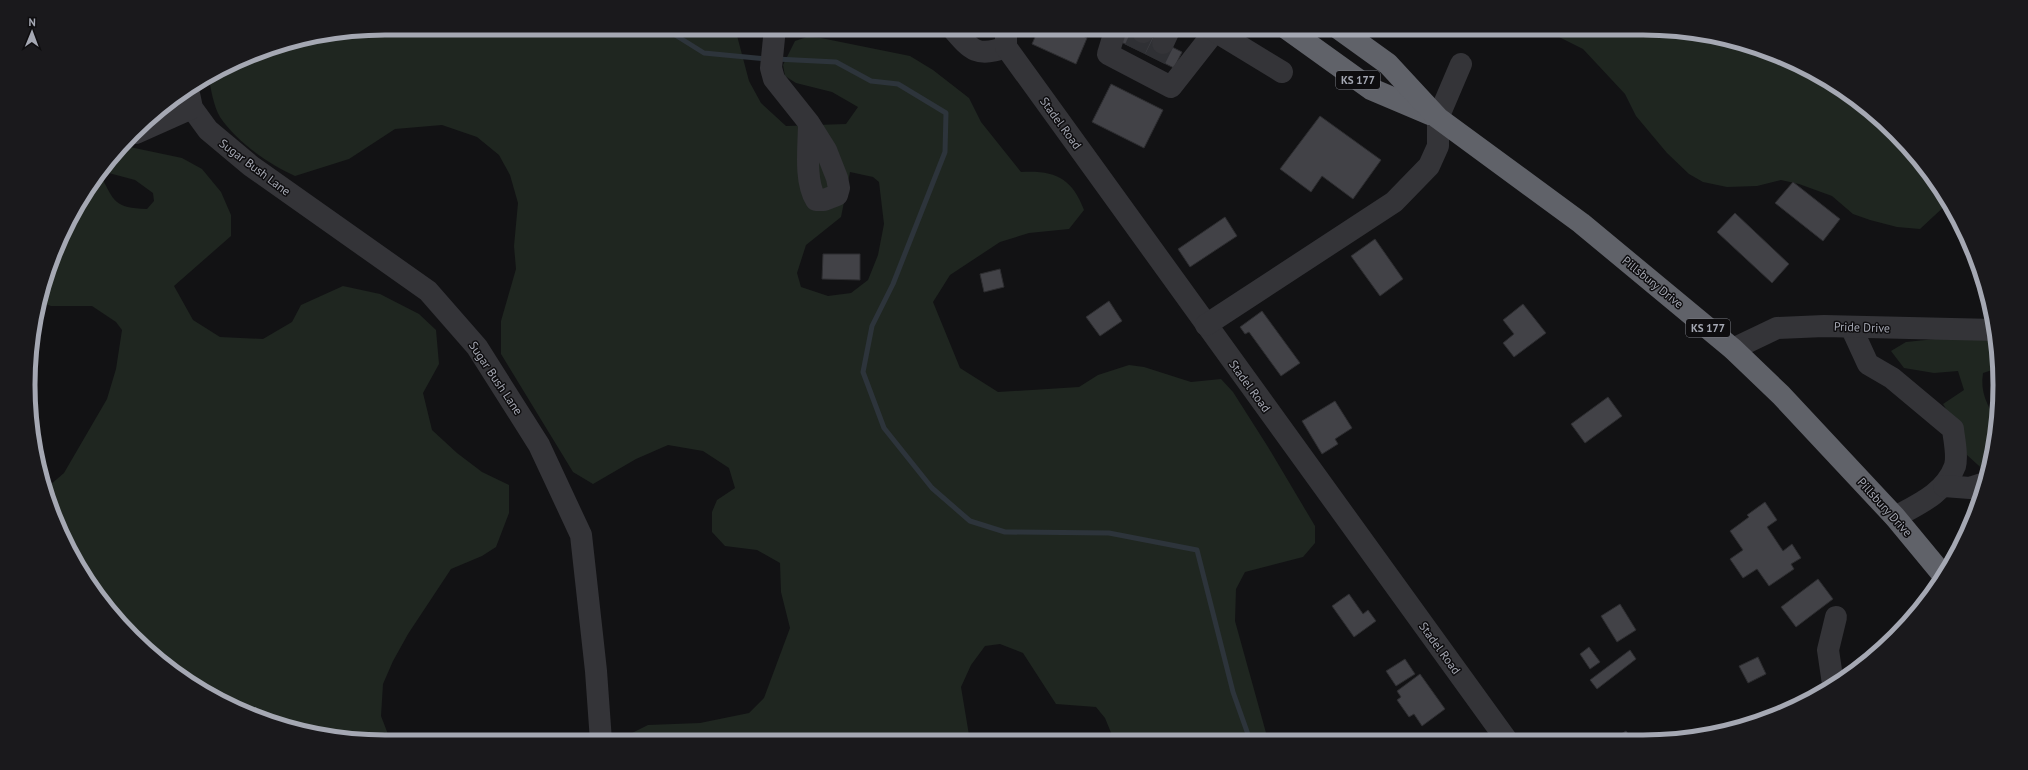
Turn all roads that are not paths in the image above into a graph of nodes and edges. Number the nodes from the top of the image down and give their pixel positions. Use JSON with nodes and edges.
{"nodes":[{"id":1,"x":958,"y":35,"type":"edge"},
{"id":2,"x":1114,"y":35,"type":"edge"},
{"id":3,"x":1209,"y":35,"type":"edge"},
{"id":4,"x":1223,"y":35,"type":"edge"},
{"id":5,"x":1296,"y":35,"type":"edge"},
{"id":6,"x":1348,"y":35,"type":"edge"},
{"id":7,"x":1006,"y":38,"type":"edge"},
{"id":8,"x":1138,"y":43,"type":"edge"},
{"id":9,"x":773,"y":48,"type":"edge"},
{"id":10,"x":1159,"y":51,"type":"edge"},
{"id":11,"x":1460,"y":64,"type":"dead end"},
{"id":12,"x":1282,"y":72,"type":"dead end"},
{"id":13,"x":190,"y":98,"type":"edge"},
{"id":14,"x":1438,"y":118,"type":"junction"},
{"id":15,"x":158,"y":119,"type":"edge"},
{"id":16,"x":808,"y":123,"type":"dead end"},
{"id":17,"x":1206,"y":325,"type":"junction"},
{"id":18,"x":1851,"y":327,"type":"junction"},
{"id":19,"x":1988,"y":330,"type":"edge"},
{"id":20,"x":1733,"y":349,"type":"junction"},
{"id":21,"x":1944,"y":486,"type":"junction"},
{"id":22,"x":1978,"y":486,"type":"edge"},
{"id":23,"x":1895,"y":517,"type":"junction"},
{"id":24,"x":1940,"y":570,"type":"edge"},
{"id":25,"x":1836,"y":617,"type":"dead end"},
{"id":26,"x":1832,"y":679,"type":"edge"},
{"id":27,"x":600,"y":735,"type":"edge"},
{"id":28,"x":1503,"y":735,"type":"edge"}],
"edges":[{"from":1,"to":7,"type":"street"},
{"from":2,"to":8,"type":"street"},
{"from":3,"to":10,"type":"street"},
{"from":4,"to":12,"type":"street"},
{"from":5,"to":14,"type":"highway","name":"Pillsbury Drive","number":"KS 177"},
{"from":6,"to":14,"type":"highway","name":"Pillsbury Drive","number":"KS 177"},
{"from":7,"to":17,"type":"street","name":"Stadel Road"},
{"from":8,"to":10,"type":"street"},
{"from":9,"to":16,"type":"street"},
{"from":11,"to":14,"type":"street"},
{"from":13,"to":15,"type":"street"},
{"from":13,"to":27,"type":"street","name":"Sugar Bush Lane"},
{"from":14,"to":17,"type":"street"},
{"from":14,"to":20,"type":"highway","name":"Pillsbury Drive","number":"KS 177"},
{"from":17,"to":28,"type":"street","name":"Stadel Road"},
{"from":18,"to":19,"type":"street","name":"Pride Drive"},
{"from":18,"to":20,"type":"street","name":"Pride Drive"},
{"from":18,"to":21,"type":"street"},
{"from":20,"to":23,"type":"highway","name":"Pillsbury Drive","number":"KS 177"},
{"from":21,"to":22,"type":"street"},
{"from":21,"to":23,"type":"street"},
{"from":23,"to":24,"type":"highway","name":"Pillsbury Drive","number":"KS 177"},
{"from":25,"to":26,"type":"street"}]}
